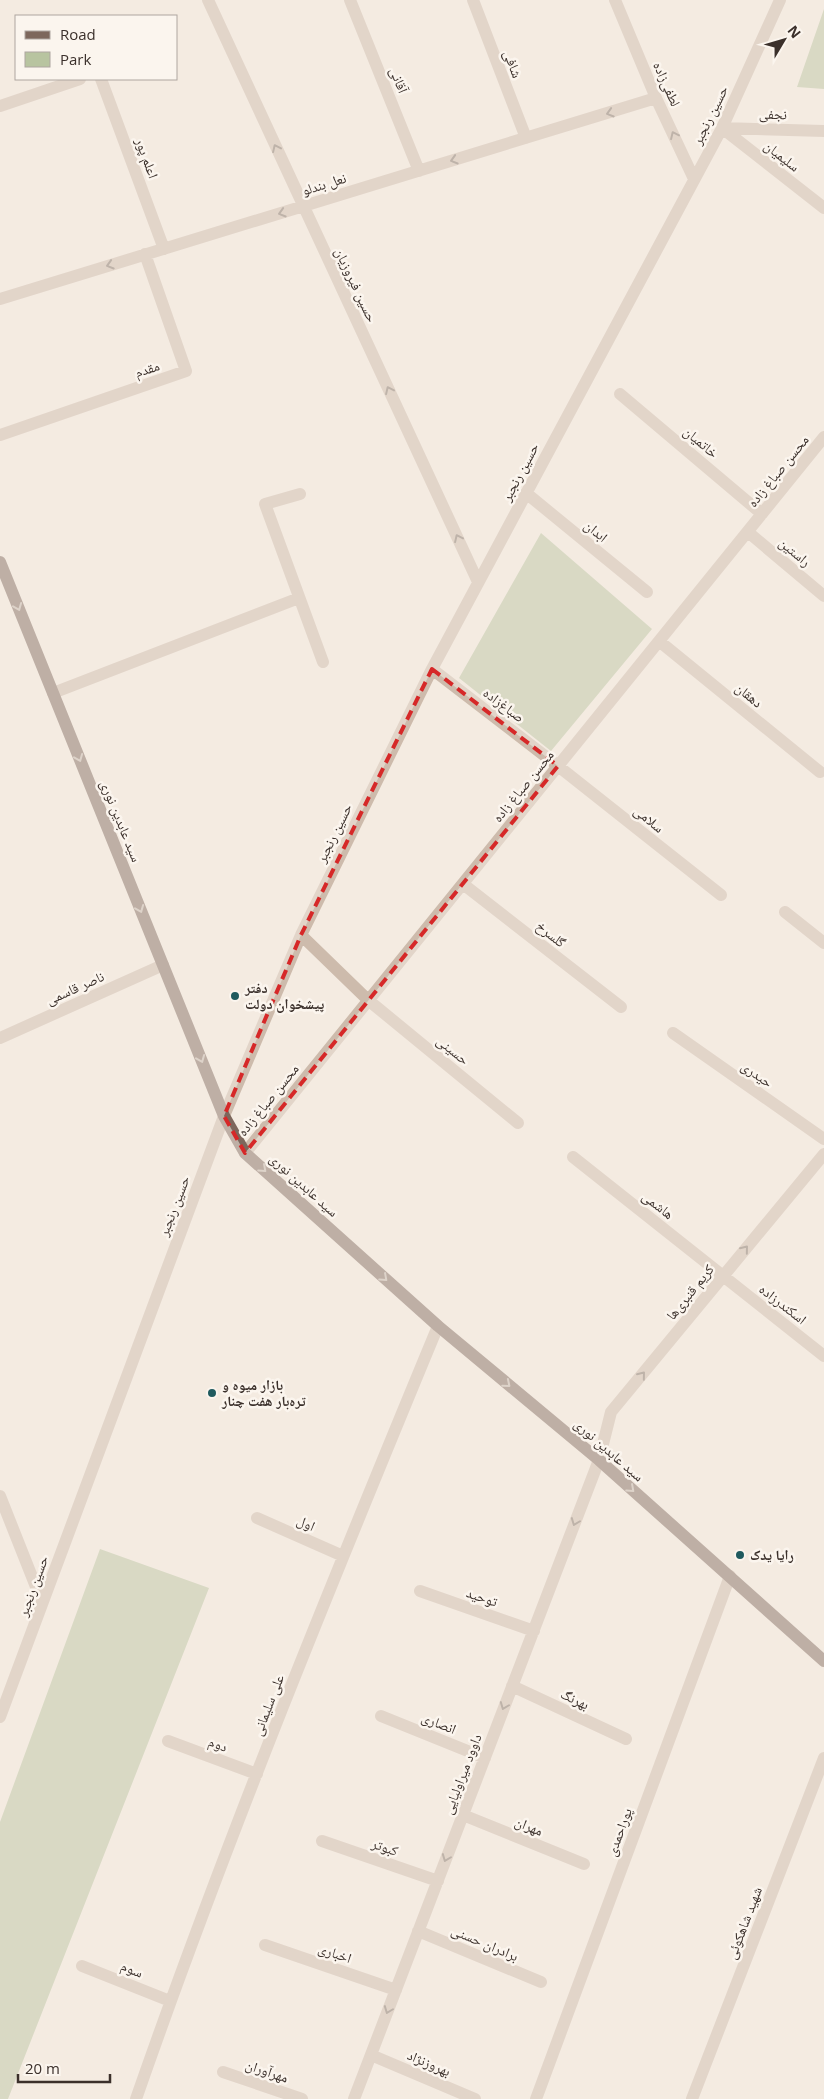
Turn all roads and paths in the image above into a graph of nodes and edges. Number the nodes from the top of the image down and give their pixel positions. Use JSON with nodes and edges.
{"nodes":[{"id":1,"x":208,"y":0,"type":"edge"},
{"id":2,"x":350,"y":0,"type":"edge"},
{"id":3,"x":473,"y":0,"type":"edge"},
{"id":4,"x":615,"y":0,"type":"edge"},
{"id":5,"x":780,"y":0,"type":"edge"},
{"id":6,"x":77,"y":80,"type":"edge"},
{"id":7,"x":101,"y":80,"type":"edge"},
{"id":8,"x":656,"y":98,"type":"junction"},
{"id":9,"x":0,"y":106,"type":"edge"},
{"id":10,"x":722,"y":128,"type":"junction"},
{"id":11,"x":824,"y":131,"type":"edge"},
{"id":12,"x":526,"y":138,"type":"junction"},
{"id":13,"x":419,"y":171,"type":"junction"},
{"id":14,"x":694,"y":179,"type":"junction"},
{"id":15,"x":304,"y":206,"type":"junction"},
{"id":16,"x":824,"y":208,"type":"edge"},
{"id":17,"x":164,"y":249,"type":"junction"},
{"id":18,"x":145,"y":254,"type":"junction"},
{"id":19,"x":0,"y":299,"type":"edge"},
{"id":20,"x":620,"y":394,"type":"dead end"},
{"id":21,"x":0,"y":435,"type":"edge"},
{"id":22,"x":824,"y":438,"type":"edge"},
{"id":23,"x":526,"y":493,"type":"junction"},
{"id":24,"x":300,"y":494,"type":"dead end"},
{"id":25,"x":762,"y":514,"type":"junction"},
{"id":26,"x":748,"y":532,"type":"junction"},
{"id":27,"x":0,"y":562,"type":"edge"},
{"id":28,"x":478,"y":582,"type":"junction"},
{"id":29,"x":647,"y":592,"type":"dead end"},
{"id":30,"x":824,"y":596,"type":"edge"},
{"id":31,"x":299,"y":598,"type":"junction"},
{"id":32,"x":659,"y":641,"type":"junction"},
{"id":33,"x":323,"y":662,"type":"dead end"},
{"id":34,"x":432,"y":669,"type":"junction"},
{"id":35,"x":53,"y":693,"type":"junction"},
{"id":36,"x":558,"y":766,"type":"junction"},
{"id":37,"x":820,"y":772,"type":"dead end"},
{"id":38,"x":463,"y":884,"type":"junction"},
{"id":39,"x":721,"y":895,"type":"dead end"},
{"id":40,"x":785,"y":912,"type":"dead end"},
{"id":41,"x":301,"y":935,"type":"junction"},
{"id":42,"x":824,"y":943,"type":"edge"},
{"id":43,"x":163,"y":965,"type":"junction"},
{"id":44,"x":368,"y":1000,"type":"junction"},
{"id":45,"x":621,"y":1007,"type":"dead end"},
{"id":46,"x":673,"y":1034,"type":"dead end"},
{"id":47,"x":0,"y":1038,"type":"edge"},
{"id":48,"x":224,"y":1116,"type":"junction"},
{"id":49,"x":518,"y":1123,"type":"dead end"},
{"id":50,"x":824,"y":1139,"type":"edge"},
{"id":51,"x":245,"y":1152,"type":"junction"},
{"id":52,"x":824,"y":1154,"type":"edge"},
{"id":53,"x":573,"y":1157,"type":"dead end"},
{"id":54,"x":723,"y":1276,"type":"junction"},
{"id":55,"x":438,"y":1326,"type":"junction"},
{"id":56,"x":824,"y":1356,"type":"edge"},
{"id":57,"x":599,"y":1460,"type":"junction"},
{"id":58,"x":0,"y":1496,"type":"edge"},
{"id":59,"x":257,"y":1518,"type":"dead end"},
{"id":60,"x":343,"y":1556,"type":"junction"},
{"id":61,"x":730,"y":1576,"type":"junction"},
{"id":62,"x":420,"y":1591,"type":"dead end"},
{"id":63,"x":42,"y":1602,"type":"junction"},
{"id":64,"x":534,"y":1630,"type":"junction"},
{"id":65,"x":824,"y":1661,"type":"edge"},
{"id":66,"x":512,"y":1686,"type":"junction"},
{"id":67,"x":381,"y":1716,"type":"dead end"},
{"id":68,"x":0,"y":1717,"type":"edge"},
{"id":69,"x":626,"y":1739,"type":"dead end"},
{"id":70,"x":168,"y":1741,"type":"dead end"},
{"id":71,"x":485,"y":1758,"type":"junction"},
{"id":72,"x":824,"y":1758,"type":"edge"},
{"id":73,"x":257,"y":1774,"type":"junction"},
{"id":74,"x":463,"y":1815,"type":"junction"},
{"id":75,"x":322,"y":1841,"type":"dead end"},
{"id":76,"x":584,"y":1864,"type":"dead end"},
{"id":77,"x":438,"y":1881,"type":"junction"},
{"id":78,"x":418,"y":1931,"type":"junction"},
{"id":79,"x":265,"y":1946,"type":"dead end"},
{"id":80,"x":82,"y":1966,"type":"dead end"},
{"id":81,"x":541,"y":1982,"type":"dead end"},
{"id":82,"x":396,"y":1990,"type":"junction"},
{"id":83,"x":170,"y":2001,"type":"junction"},
{"id":84,"x":371,"y":2055,"type":"junction"},
{"id":85,"x":222,"y":2072,"type":"dead end"},
{"id":86,"x":136,"y":2099,"type":"edge"},
{"id":87,"x":302,"y":2099,"type":"edge"},
{"id":88,"x":354,"y":2099,"type":"edge"},
{"id":89,"x":475,"y":2099,"type":"edge"},
{"id":90,"x":536,"y":2099,"type":"edge"},
{"id":91,"x":692,"y":2099,"type":"edge"}],
"edges":[{"from":15,"to":1,"type":"street","name":"حسین فیروزیان","one_way":true},
{"from":2,"to":13,"type":"street","name":"آقانی"},
{"from":3,"to":12,"type":"street","name":"شافی"},
{"from":4,"to":8,"type":"street","name":"لطفی‌زاده"},
{"from":5,"to":10,"type":"street","name":"حسین رنجبر"},
{"from":6,"to":9,"type":"street"},
{"from":7,"to":17,"type":"street","name":"اعلم پور"},
{"from":8,"to":12,"type":"street","name":"نعل بندلو","one_way":true},
{"from":14,"to":8,"type":"street","name":"لطفی‌زاده","one_way":true},
{"from":10,"to":11,"type":"street","name":"نجفی"},
{"from":10,"to":14,"type":"street","name":"حسین رنجبر"},
{"from":10,"to":16,"type":"street","name":"سلیمیان"},
{"from":12,"to":13,"type":"street","name":"نعل بندلو","one_way":true},
{"from":13,"to":15,"type":"street","name":"نعل بندلو"},
{"from":14,"to":23,"type":"street","name":"حسین رنجبر"},
{"from":15,"to":17,"type":"street","name":"نعل بندلو","one_way":true},
{"from":28,"to":15,"type":"street","name":"حسین فیروزیان","one_way":true},
{"from":17,"to":18,"type":"street","name":"نعل بندلو"},
{"from":18,"to":19,"type":"street","name":"نعل بندلو","one_way":true},
{"from":18,"to":21,"type":"street","name":"مقدم"},
{"from":20,"to":25,"type":"street","name":"خاتمیان"},
{"from":22,"to":25,"type":"street","name":"محسن صباغ زاده"},
{"from":23,"to":28,"type":"street","name":"حسین رنجبر"},
{"from":23,"to":29,"type":"street","name":"ابدان"},
{"from":24,"to":31,"type":"street"},
{"from":25,"to":26,"type":"street","name":"محسن صباغ زاده"},
{"from":26,"to":30,"type":"street","name":"راستین"},
{"from":26,"to":32,"type":"street","name":"محسن صباغ زاده"},
{"from":27,"to":35,"type":"main road","name":"سید عابدین نوری","one_way":true},
{"from":28,"to":34,"type":"street","name":"حسین رنجبر"},
{"from":31,"to":33,"type":"street"},
{"from":31,"to":35,"type":"street"},
{"from":32,"to":36,"type":"street","name":"محسن صباغ زاده"},
{"from":32,"to":37,"type":"street","name":"دهقان"},
{"from":34,"to":36,"type":"street","name":"صباغ‌زاده"},
{"from":34,"to":41,"type":"street","name":"حسین رنجبر"},
{"from":35,"to":43,"type":"main road","name":"سید عابدین نوری","one_way":true},
{"from":36,"to":38,"type":"street","name":"محسن صباغ زاده"},
{"from":36,"to":39,"type":"street","name":"سلامی"},
{"from":38,"to":44,"type":"street","name":"محسن صباغ زاده"},
{"from":38,"to":45,"type":"street","name":"گلسرخ"},
{"from":40,"to":42,"type":"street"},
{"from":41,"to":44,"type":"street"},
{"from":41,"to":48,"type":"street","name":"حسین رنجبر"},
{"from":43,"to":47,"type":"street","name":"ناصر قاسمی"},
{"from":43,"to":48,"type":"main road","name":"سید عابدین نوری","one_way":true},
{"from":44,"to":49,"type":"street","name":"حسینی"},
{"from":44,"to":51,"type":"street","name":"محسن صباغ زاده"},
{"from":46,"to":50,"type":"street","name":"حیدری"},
{"from":48,"to":51,"type":"main road","name":"سید عابدین نوری"},
{"from":48,"to":63,"type":"street","name":"حسین رنجبر"},
{"from":51,"to":55,"type":"main road","name":"سید عابدین نوری","one_way":true},
{"from":54,"to":52,"type":"street","name":"کریم قنبری‌ها","one_way":true},
{"from":53,"to":54,"type":"street","name":"هاشمی"},
{"from":54,"to":56,"type":"street","name":"اسکندرزاده"},
{"from":57,"to":54,"type":"street","name":"کریم قنبری‌ها","one_way":true},
{"from":55,"to":57,"type":"main road","name":"سید عابدین نوری","one_way":true},
{"from":55,"to":60,"type":"street","name":"علی سلیمانی"},
{"from":57,"to":61,"type":"main road","name":"سید عابدین نوری","one_way":true},
{"from":57,"to":64,"type":"street","name":"داوود میراولیایی","one_way":true},
{"from":58,"to":63,"type":"street"},
{"from":59,"to":60,"type":"street","name":"اول"},
{"from":60,"to":73,"type":"street","name":"علی سلیمانی"},
{"from":61,"to":65,"type":"main road","name":"سید عابدین نوری"},
{"from":61,"to":90,"type":"street","name":"پوراحمدی"},
{"from":62,"to":64,"type":"street","name":"توحید"},
{"from":63,"to":68,"type":"street","name":"حسین رنجبر"},
{"from":64,"to":66,"type":"street","name":"داوود میراولیایی"},
{"from":66,"to":69,"type":"street","name":"بهرنگ"},
{"from":66,"to":71,"type":"street","name":"داوود میراولیایی","one_way":true},
{"from":67,"to":71,"type":"street","name":"انصاری"},
{"from":70,"to":73,"type":"street","name":"دوم"},
{"from":71,"to":74,"type":"street","name":"داوود میراولیایی"},
{"from":72,"to":91,"type":"street","name":"شهید شاهکوئی"},
{"from":73,"to":83,"type":"street","name":"علی سلیمانی"},
{"from":74,"to":76,"type":"street","name":"مهران"},
{"from":74,"to":77,"type":"street","name":"داوود میراولیایی","one_way":true},
{"from":75,"to":77,"type":"street","name":"کبوتر"},
{"from":77,"to":78,"type":"street","name":"داوود میراولیایی"},
{"from":78,"to":81,"type":"street","name":"برادران حسنی"},
{"from":78,"to":82,"type":"street","name":"داوود میراولیایی"},
{"from":79,"to":82,"type":"street","name":"اخباری"},
{"from":80,"to":83,"type":"street","name":"سوم"},
{"from":82,"to":84,"type":"street","name":"داوود میراولیایی","one_way":true},
{"from":83,"to":86,"type":"street","name":"علی سلیمانی"},
{"from":84,"to":88,"type":"street","name":"داوود میراولیایی"},
{"from":84,"to":89,"type":"street","name":"بهروزنژاد"},
{"from":85,"to":87,"type":"street","name":"مهرآوران"}]}
